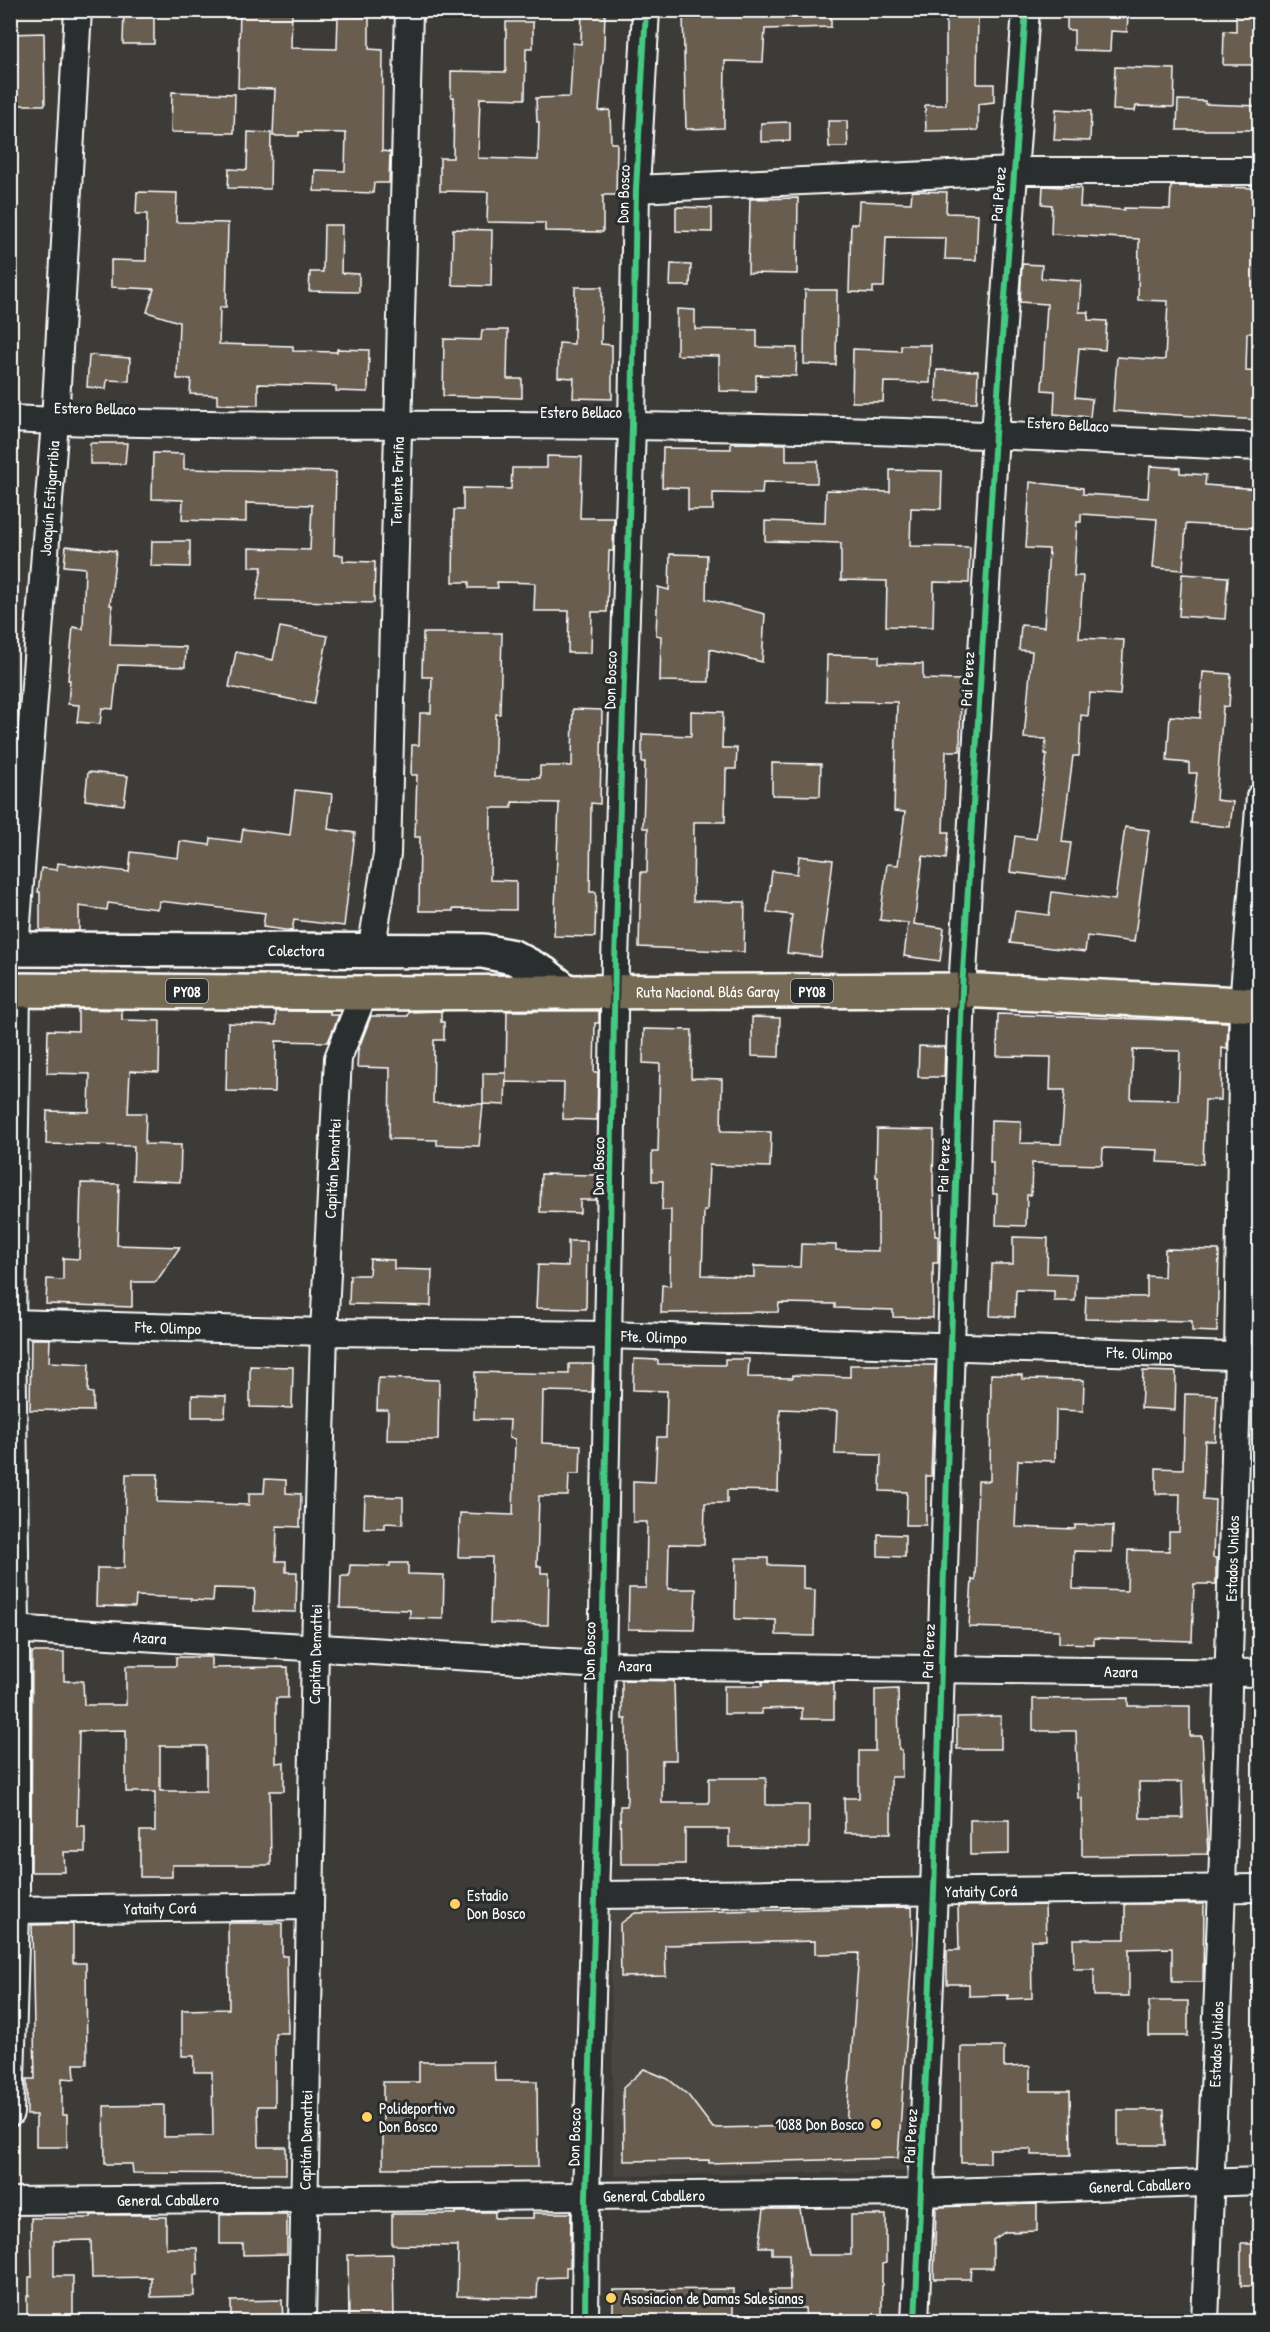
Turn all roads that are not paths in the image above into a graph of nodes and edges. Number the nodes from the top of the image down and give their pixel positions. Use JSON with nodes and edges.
{"nodes":[{"id":1,"x":78,"y":10,"type":"edge"},
{"id":2,"x":409,"y":10,"type":"edge"},
{"id":3,"x":646,"y":10,"type":"edge"},
{"id":4,"x":1026,"y":10,"type":"edge"},
{"id":5,"x":1013,"y":171,"type":"junction"},
{"id":6,"x":1260,"y":171,"type":"edge"},
{"id":7,"x":636,"y":189,"type":"junction"},
{"id":8,"x":10,"y":418,"type":"edge"},
{"id":9,"x":54,"y":421,"type":"junction"},
{"id":10,"x":398,"y":426,"type":"junction"},
{"id":11,"x":632,"y":426,"type":"junction"},
{"id":12,"x":995,"y":434,"type":"junction"},
{"id":13,"x":1260,"y":447,"type":"edge"},
{"id":14,"x":1260,"y":797,"type":"edge"},
{"id":15,"x":13,"y":949,"type":"edge"},
{"id":16,"x":371,"y":951,"type":"junction"},
{"id":17,"x":14,"y":990,"type":"edge"},
{"id":18,"x":962,"y":990,"type":"junction"},
{"id":19,"x":567,"y":992,"type":"junction"},
{"id":20,"x":615,"y":992,"type":"junction"},
{"id":21,"x":364,"y":993,"type":"junction"},
{"id":22,"x":1251,"y":1005,"type":"edge"},
{"id":23,"x":11,"y":1323,"type":"edge"},
{"id":24,"x":324,"y":1332,"type":"junction"},
{"id":25,"x":608,"y":1335,"type":"junction"},
{"id":26,"x":950,"y":1347,"type":"junction"},
{"id":27,"x":1249,"y":1357,"type":"edge"},
{"id":28,"x":13,"y":1629,"type":"edge"},
{"id":29,"x":315,"y":1647,"type":"junction"},
{"id":30,"x":602,"y":1665,"type":"junction"},
{"id":31,"x":941,"y":1670,"type":"junction"},
{"id":32,"x":1229,"y":1673,"type":"junction"},
{"id":33,"x":1260,"y":1673,"type":"edge"},
{"id":34,"x":1222,"y":1888,"type":"junction"},
{"id":35,"x":1260,"y":1888,"type":"edge"},
{"id":36,"x":934,"y":1892,"type":"junction"},
{"id":37,"x":595,"y":1895,"type":"junction"},
{"id":38,"x":310,"y":1906,"type":"junction"},
{"id":39,"x":13,"y":1910,"type":"edge"},
{"id":40,"x":10,"y":2112,"type":"edge"},
{"id":41,"x":1260,"y":2181,"type":"edge"},
{"id":42,"x":1210,"y":2184,"type":"junction"},
{"id":43,"x":921,"y":2193,"type":"junction"},
{"id":44,"x":586,"y":2196,"type":"junction"},
{"id":45,"x":305,"y":2199,"type":"junction"},
{"id":46,"x":10,"y":2201,"type":"edge"},
{"id":47,"x":302,"y":2322,"type":"edge"},
{"id":48,"x":585,"y":2322,"type":"edge"},
{"id":49,"x":915,"y":2322,"type":"edge"},
{"id":50,"x":1205,"y":2322,"type":"edge"}],
"edges":[{"from":1,"to":9,"type":"street","name":"Joaquín Estigarribia"},
{"from":2,"to":10,"type":"street","name":"Teniente Fariña"},
{"from":3,"to":7,"type":"street","name":"Don Bosco"},
{"from":4,"to":5,"type":"street","name":"Pai Perez"},
{"from":5,"to":6,"type":"street"},
{"from":5,"to":7,"type":"street"},
{"from":5,"to":12,"type":"street","name":"Pai Perez"},
{"from":7,"to":11,"type":"street","name":"Don Bosco"},
{"from":8,"to":9,"type":"street","name":"Estero Bellaco"},
{"from":9,"to":10,"type":"street","name":"Estero Bellaco"},
{"from":9,"to":15,"type":"street","name":"Joaquín Estigarribia"},
{"from":10,"to":11,"type":"street","name":"Estero Bellaco"},
{"from":10,"to":16,"type":"street","name":"Teniente Fariña"},
{"from":11,"to":12,"type":"street","name":"Estero Bellaco"},
{"from":11,"to":20,"type":"street","name":"Don Bosco"},
{"from":12,"to":13,"type":"street","name":"Estero Bellaco"},
{"from":12,"to":18,"type":"street","name":"Pai Perez"},
{"from":14,"to":22,"type":"street","name":"Estados Unidos"},
{"from":15,"to":16,"type":"main road","name":"Colectora"},
{"from":16,"to":19,"type":"main road","name":"Colectora"},
{"from":17,"to":21,"type":"highway","name":"Ruta Nacional Blás Garay","number":"PY08"},
{"from":17,"to":23,"type":"street"},
{"from":18,"to":20,"type":"highway","name":"Ruta Nacional Blás Garay","number":"PY08"},
{"from":18,"to":22,"type":"highway","name":"Ruta Nacional Blás Garay","number":"PY08"},
{"from":18,"to":26,"type":"street","name":"Pai Perez"},
{"from":19,"to":20,"type":"highway","name":"Ruta Nacional Blás Garay","number":"PY08"},
{"from":19,"to":21,"type":"highway","name":"Ruta Nacional Blás Garay","number":"PY08"},
{"from":20,"to":25,"type":"street","name":"Don Bosco"},
{"from":21,"to":24,"type":"street","name":"Capitán Demattei"},
{"from":22,"to":27,"type":"street","name":"Estados Unidos"},
{"from":23,"to":24,"type":"street","name":"Fte. Olimpo"},
{"from":23,"to":28,"type":"street"},
{"from":24,"to":25,"type":"street","name":"Fte. Olimpo"},
{"from":24,"to":29,"type":"street","name":"Capitán Demattei"},
{"from":25,"to":26,"type":"street","name":"Fte. Olimpo"},
{"from":25,"to":30,"type":"street","name":"Don Bosco"},
{"from":26,"to":27,"type":"street","name":"Fte. Olimpo"},
{"from":26,"to":31,"type":"street","name":"Pai Perez"},
{"from":27,"to":32,"type":"street","name":"Estados Unidos"},
{"from":28,"to":29,"type":"street","name":"Azara"},
{"from":28,"to":39,"type":"street"},
{"from":29,"to":30,"type":"street","name":"Azara"},
{"from":29,"to":38,"type":"street","name":"Capitán Demattei"},
{"from":30,"to":31,"type":"street","name":"Azara"},
{"from":30,"to":37,"type":"street","name":"Don Bosco"},
{"from":31,"to":32,"type":"street","name":"Azara"},
{"from":31,"to":36,"type":"street","name":"Pai Perez"},
{"from":32,"to":33,"type":"street","name":"Azara"},
{"from":32,"to":34,"type":"street","name":"Estados Unidos"},
{"from":34,"to":35,"type":"street","name":"Yataity Corá"},
{"from":34,"to":36,"type":"street","name":"Yataity Corá"},
{"from":34,"to":42,"type":"street","name":"Estados Unidos"},
{"from":36,"to":37,"type":"street","name":"Yataity Corá"},
{"from":36,"to":43,"type":"street","name":"Pai Perez"},
{"from":37,"to":44,"type":"street","name":"Don Bosco"},
{"from":38,"to":39,"type":"street","name":"Yataity Corá"},
{"from":38,"to":45,"type":"street","name":"Capitán Demattei"},
{"from":39,"to":40,"type":"street"},
{"from":41,"to":42,"type":"street","name":"General Caballero"},
{"from":42,"to":43,"type":"street","name":"General Caballero"},
{"from":42,"to":50,"type":"street","name":"Estados Unidos"},
{"from":43,"to":44,"type":"street","name":"General Caballero"},
{"from":43,"to":49,"type":"street","name":"Pai Perez"},
{"from":44,"to":45,"type":"street","name":"General Caballero"},
{"from":44,"to":48,"type":"street","name":"Don Bosco"},
{"from":45,"to":46,"type":"street","name":"General Caballero"},
{"from":45,"to":47,"type":"street","name":"Capitán Demattei"}]}
